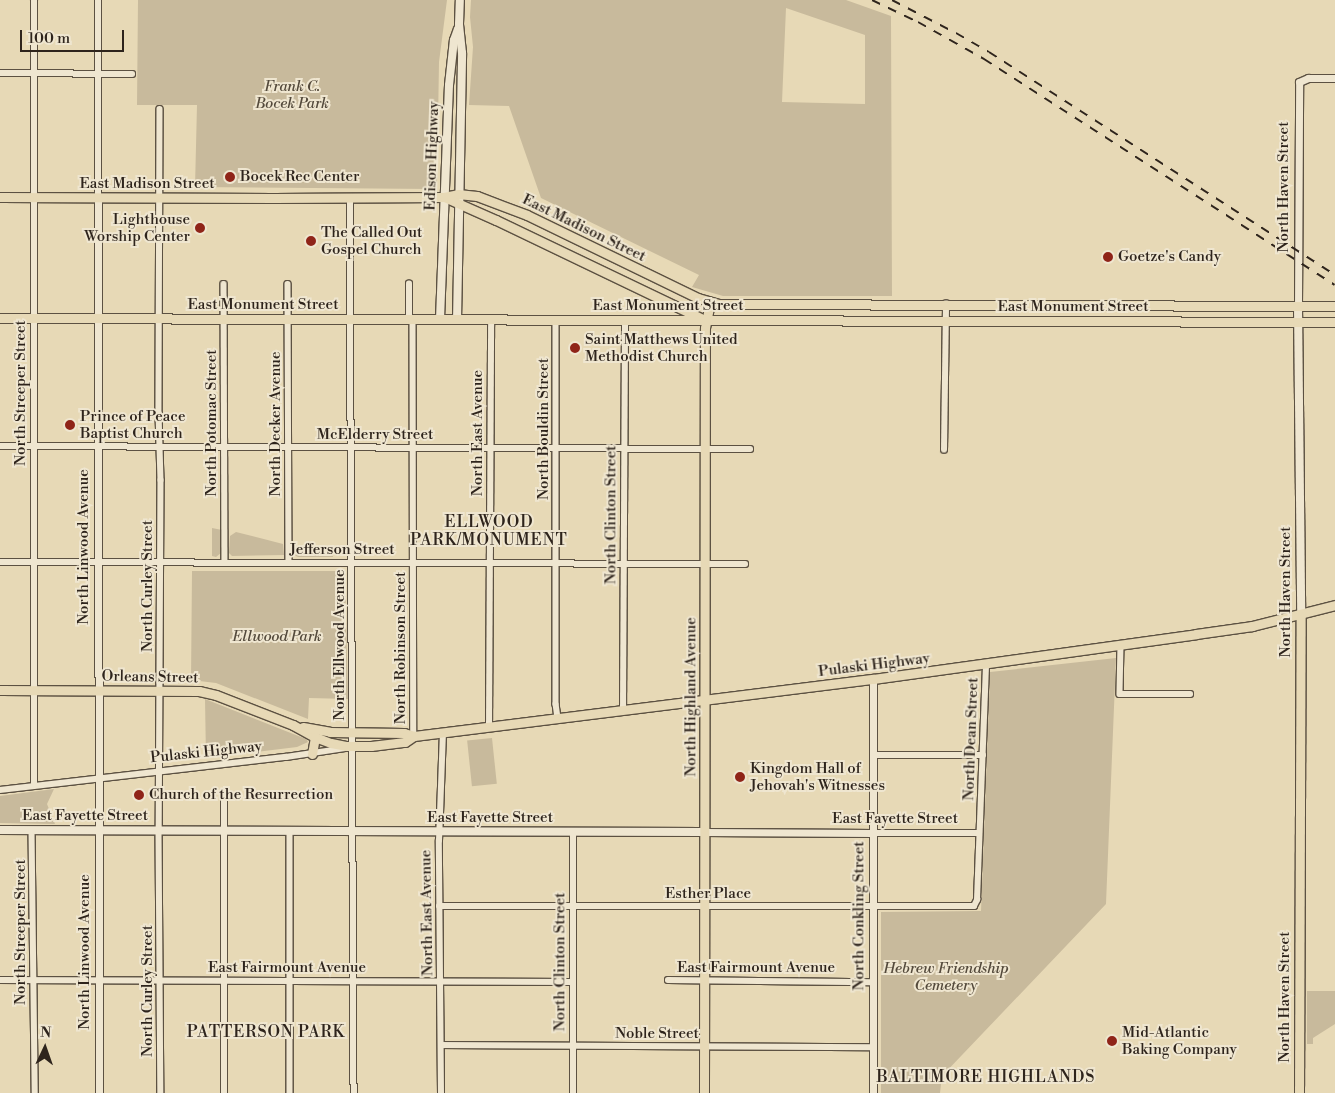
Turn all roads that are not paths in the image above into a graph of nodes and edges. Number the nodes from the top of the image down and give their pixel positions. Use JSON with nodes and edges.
{"nodes":[{"id":1,"x":34,"y":0,"type":"edge"},
{"id":2,"x":98,"y":0,"type":"edge"},
{"id":3,"x":460,"y":0,"type":"edge"},
{"id":4,"x":459,"y":24,"type":"junction"},
{"id":5,"x":0,"y":74,"type":"edge"},
{"id":6,"x":34,"y":74,"type":"junction"},
{"id":7,"x":98,"y":74,"type":"junction"},
{"id":8,"x":132,"y":74,"type":"dead end"},
{"id":9,"x":1335,"y":78,"type":"edge"},
{"id":10,"x":160,"y":109,"type":"dead end"},
{"id":11,"x":0,"y":197,"type":"edge"},
{"id":12,"x":33,"y":197,"type":"junction"},
{"id":13,"x":98,"y":197,"type":"junction"},
{"id":14,"x":444,"y":197,"type":"junction"},
{"id":15,"x":160,"y":198,"type":"junction"},
{"id":16,"x":350,"y":198,"type":"junction"},
{"id":17,"x":458,"y":199,"type":"junction"},
{"id":18,"x":224,"y":284,"type":"dead end"},
{"id":19,"x":288,"y":284,"type":"dead end"},
{"id":20,"x":409,"y":284,"type":"dead end"},
{"id":21,"x":710,"y":302,"type":"junction"},
{"id":22,"x":946,"y":304,"type":"junction"},
{"id":23,"x":1298,"y":306,"type":"junction"},
{"id":24,"x":1335,"y":306,"type":"edge"},
{"id":25,"x":0,"y":318,"type":"edge"},
{"id":26,"x":34,"y":318,"type":"junction"},
{"id":27,"x":98,"y":319,"type":"junction"},
{"id":28,"x":160,"y":319,"type":"junction"},
{"id":29,"x":224,"y":319,"type":"junction"},
{"id":30,"x":288,"y":319,"type":"junction"},
{"id":31,"x":351,"y":319,"type":"junction"},
{"id":32,"x":411,"y":319,"type":"junction"},
{"id":33,"x":440,"y":319,"type":"junction"},
{"id":34,"x":491,"y":319,"type":"junction"},
{"id":35,"x":457,"y":320,"type":"junction"},
{"id":36,"x":556,"y":320,"type":"junction"},
{"id":37,"x":625,"y":320,"type":"junction"},
{"id":38,"x":706,"y":320,"type":"junction"},
{"id":39,"x":946,"y":320,"type":"junction"},
{"id":40,"x":1298,"y":322,"type":"junction"},
{"id":41,"x":1335,"y":322,"type":"edge"},
{"id":42,"x":0,"y":446,"type":"edge"},
{"id":43,"x":34,"y":446,"type":"junction"},
{"id":44,"x":98,"y":446,"type":"junction"},
{"id":45,"x":162,"y":447,"type":"junction"},
{"id":46,"x":224,"y":447,"type":"junction"},
{"id":47,"x":289,"y":447,"type":"junction"},
{"id":48,"x":352,"y":447,"type":"junction"},
{"id":49,"x":414,"y":448,"type":"junction"},
{"id":50,"x":490,"y":448,"type":"junction"},
{"id":51,"x":556,"y":448,"type":"junction"},
{"id":52,"x":624,"y":448,"type":"junction"},
{"id":53,"x":705,"y":449,"type":"junction"},
{"id":54,"x":750,"y":449,"type":"dead end"},
{"id":55,"x":944,"y":450,"type":"dead end"},
{"id":56,"x":0,"y":562,"type":"edge"},
{"id":57,"x":34,"y":562,"type":"junction"},
{"id":58,"x":98,"y":562,"type":"junction"},
{"id":59,"x":161,"y":562,"type":"junction"},
{"id":60,"x":225,"y":563,"type":"junction"},
{"id":61,"x":289,"y":563,"type":"junction"},
{"id":62,"x":352,"y":563,"type":"junction"},
{"id":63,"x":413,"y":563,"type":"junction"},
{"id":64,"x":490,"y":563,"type":"junction"},
{"id":65,"x":556,"y":563,"type":"junction"},
{"id":66,"x":624,"y":564,"type":"junction"},
{"id":67,"x":705,"y":564,"type":"junction"},
{"id":68,"x":745,"y":564,"type":"dead end"},
{"id":69,"x":1335,"y":605,"type":"edge"},
{"id":70,"x":1300,"y":614,"type":"junction"},
{"id":71,"x":1121,"y":645,"type":"junction"},
{"id":72,"x":986,"y":664,"type":"junction"},
{"id":73,"x":873,"y":679,"type":"junction"},
{"id":74,"x":0,"y":690,"type":"edge"},
{"id":75,"x":34,"y":690,"type":"junction"},
{"id":76,"x":98,"y":690,"type":"junction"},
{"id":77,"x":160,"y":690,"type":"junction"},
{"id":78,"x":1190,"y":694,"type":"dead end"},
{"id":79,"x":705,"y":701,"type":"junction"},
{"id":80,"x":623,"y":711,"type":"junction"},
{"id":81,"x":558,"y":719,"type":"junction"},
{"id":82,"x":293,"y":725,"type":"junction"},
{"id":83,"x":489,"y":727,"type":"junction"},
{"id":84,"x":353,"y":733,"type":"junction"},
{"id":85,"x":386,"y":733,"type":"junction"},
{"id":86,"x":443,"y":733,"type":"junction"},
{"id":87,"x":414,"y":736,"type":"junction"},
{"id":88,"x":315,"y":737,"type":"junction"},
{"id":89,"x":353,"y":746,"type":"junction"},
{"id":90,"x":312,"y":754,"type":"junction"},
{"id":91,"x":874,"y":755,"type":"junction"},
{"id":92,"x":983,"y":755,"type":"junction"},
{"id":93,"x":160,"y":771,"type":"junction"},
{"id":94,"x":99,"y":778,"type":"junction"},
{"id":95,"x":34,"y":786,"type":"junction"},
{"id":96,"x":0,"y":790,"type":"edge"},
{"id":97,"x":224,"y":795,"type":"dead end"},
{"id":98,"x":0,"y":830,"type":"edge"},
{"id":99,"x":32,"y":830,"type":"junction"},
{"id":100,"x":98,"y":830,"type":"junction"},
{"id":101,"x":159,"y":830,"type":"junction"},
{"id":102,"x":225,"y":830,"type":"junction"},
{"id":103,"x":290,"y":831,"type":"junction"},
{"id":104,"x":353,"y":831,"type":"junction"},
{"id":105,"x":441,"y":831,"type":"junction"},
{"id":106,"x":573,"y":832,"type":"junction"},
{"id":107,"x":704,"y":832,"type":"junction"},
{"id":108,"x":873,"y":833,"type":"junction"},
{"id":109,"x":980,"y":833,"type":"junction"},
{"id":110,"x":976,"y":905,"type":"joint"},
{"id":111,"x":439,"y":906,"type":"junction"},
{"id":112,"x":573,"y":906,"type":"junction"},
{"id":113,"x":705,"y":906,"type":"junction"},
{"id":114,"x":873,"y":906,"type":"junction"},
{"id":115,"x":0,"y":980,"type":"edge"},
{"id":116,"x":34,"y":980,"type":"junction"},
{"id":117,"x":99,"y":980,"type":"junction"},
{"id":118,"x":160,"y":980,"type":"junction"},
{"id":119,"x":668,"y":980,"type":"dead end"},
{"id":120,"x":704,"y":980,"type":"junction"},
{"id":121,"x":224,"y":981,"type":"junction"},
{"id":122,"x":290,"y":981,"type":"junction"},
{"id":123,"x":353,"y":981,"type":"junction"},
{"id":124,"x":440,"y":981,"type":"junction"},
{"id":125,"x":573,"y":982,"type":"junction"},
{"id":126,"x":873,"y":982,"type":"junction"},
{"id":127,"x":441,"y":1045,"type":"junction"},
{"id":128,"x":573,"y":1046,"type":"junction"},
{"id":129,"x":704,"y":1046,"type":"junction"},
{"id":130,"x":873,"y":1048,"type":"junction"},
{"id":131,"x":34,"y":1093,"type":"edge"},
{"id":132,"x":99,"y":1093,"type":"edge"},
{"id":133,"x":161,"y":1093,"type":"edge"},
{"id":134,"x":224,"y":1093,"type":"edge"},
{"id":135,"x":290,"y":1093,"type":"edge"},
{"id":136,"x":354,"y":1093,"type":"edge"},
{"id":137,"x":441,"y":1093,"type":"edge"},
{"id":138,"x":573,"y":1093,"type":"edge"},
{"id":139,"x":704,"y":1093,"type":"edge"},
{"id":140,"x":873,"y":1093,"type":"edge"},
{"id":141,"x":1299,"y":1093,"type":"edge"}],
"edges":[{"from":1,"to":6,"type":"street","name":"North Streeper Street"},
{"from":2,"to":7,"type":"street","name":"North Linwood Avenue"},
{"from":3,"to":4,"type":"main road","name":"Edison Highway"},
{"from":4,"to":14,"type":"main road","name":"Edison Highway"},
{"from":4,"to":17,"type":"main road","name":"Edison Highway"},
{"from":5,"to":6,"type":"street"},
{"from":6,"to":7,"type":"street"},
{"from":6,"to":12,"type":"street","name":"North Streeper Street"},
{"from":7,"to":8,"type":"street"},
{"from":7,"to":13,"type":"street","name":"North Linwood Avenue"},
{"from":9,"to":23,"type":"street","name":"North Haven Street"},
{"from":10,"to":15,"type":"street","name":"North Curley Street"},
{"from":11,"to":12,"type":"main road","name":"East Madison Street"},
{"from":12,"to":13,"type":"main road","name":"East Madison Street"},
{"from":12,"to":26,"type":"street","name":"North Streeper Street"},
{"from":13,"to":15,"type":"main road","name":"East Madison Street"},
{"from":13,"to":27,"type":"street","name":"North Linwood Avenue"},
{"from":14,"to":16,"type":"main road","name":"East Madison Street"},
{"from":14,"to":17,"type":"main road","name":"East Madison Street"},
{"from":14,"to":33,"type":"main road","name":"Edison Highway"},
{"from":15,"to":16,"type":"main road","name":"East Madison Street"},
{"from":15,"to":28,"type":"street","name":"North Curley Street"},
{"from":16,"to":31,"type":"street","name":"North Ellwood Avenue"},
{"from":17,"to":21,"type":"main road","name":"East Madison Street"},
{"from":17,"to":35,"type":"main road","name":"Edison Highway"},
{"from":17,"to":38,"type":"main road","name":"East Madison Street"},
{"from":18,"to":29,"type":"street","name":"North Potomac Street"},
{"from":19,"to":30,"type":"street","name":"North Decker Avenue"},
{"from":20,"to":32,"type":"street","name":"North Robinson Street"},
{"from":21,"to":22,"type":"main road","name":"East Monument Street"},
{"from":21,"to":38,"type":"main road","name":"North Highland Avenue"},
{"from":22,"to":23,"type":"main road","name":"East Monument Street"},
{"from":22,"to":39,"type":"street"},
{"from":23,"to":24,"type":"main road","name":"East Monument Street"},
{"from":23,"to":40,"type":"main road","name":"North Haven Street"},
{"from":25,"to":26,"type":"main road","name":"East Monument Street"},
{"from":26,"to":27,"type":"main road","name":"East Monument Street"},
{"from":26,"to":43,"type":"street","name":"North Streeper Street"},
{"from":27,"to":28,"type":"main road","name":"East Monument Street"},
{"from":27,"to":44,"type":"street","name":"North Linwood Avenue"},
{"from":28,"to":29,"type":"main road","name":"East Monument Street"},
{"from":28,"to":45,"type":"street","name":"North Curley Street"},
{"from":29,"to":30,"type":"main road","name":"East Monument Street"},
{"from":29,"to":46,"type":"street","name":"North Potomac Street"},
{"from":30,"to":31,"type":"main road","name":"East Monument Street"},
{"from":30,"to":47,"type":"street","name":"North Decker Avenue"},
{"from":31,"to":32,"type":"main road","name":"East Monument Street"},
{"from":31,"to":48,"type":"street","name":"North Ellwood Avenue"},
{"from":32,"to":33,"type":"main road","name":"East Monument Street"},
{"from":32,"to":49,"type":"street","name":"North Robinson Street"},
{"from":33,"to":35,"type":"main road","name":"East Monument Street"},
{"from":34,"to":35,"type":"main road","name":"East Monument Street"},
{"from":34,"to":36,"type":"main road","name":"East Monument Street"},
{"from":34,"to":50,"type":"street","name":"North East Avenue"},
{"from":36,"to":37,"type":"main road","name":"East Monument Street"},
{"from":36,"to":51,"type":"street","name":"North Bouldin Street"},
{"from":37,"to":38,"type":"main road","name":"East Monument Street"},
{"from":37,"to":52,"type":"street","name":"North Clinton Street"},
{"from":38,"to":39,"type":"main road","name":"East Monument Street"},
{"from":38,"to":53,"type":"main road","name":"North Highland Avenue"},
{"from":39,"to":40,"type":"main road","name":"East Monument Street"},
{"from":39,"to":55,"type":"street"},
{"from":40,"to":41,"type":"main road","name":"East Monument Street"},
{"from":40,"to":70,"type":"main road","name":"North Haven Street"},
{"from":42,"to":43,"type":"street","name":"McElderry Street"},
{"from":43,"to":44,"type":"street","name":"McElderry Street"},
{"from":43,"to":57,"type":"street","name":"North Streeper Street"},
{"from":44,"to":45,"type":"street","name":"McElderry Street"},
{"from":44,"to":58,"type":"street","name":"North Linwood Avenue"},
{"from":45,"to":46,"type":"street","name":"McElderry Street"},
{"from":45,"to":59,"type":"street","name":"North Curley Street"},
{"from":46,"to":47,"type":"street","name":"McElderry Street"},
{"from":46,"to":60,"type":"street","name":"North Potomac Street"},
{"from":47,"to":48,"type":"street","name":"McElderry Street"},
{"from":47,"to":61,"type":"street","name":"North Decker Avenue"},
{"from":48,"to":49,"type":"street","name":"McElderry Street"},
{"from":48,"to":62,"type":"street","name":"North Ellwood Avenue"},
{"from":49,"to":50,"type":"street","name":"McElderry Street"},
{"from":49,"to":63,"type":"street","name":"North Robinson Street"},
{"from":50,"to":51,"type":"street","name":"McElderry Street"},
{"from":50,"to":64,"type":"street","name":"North East Avenue"},
{"from":51,"to":52,"type":"street","name":"McElderry Street"},
{"from":51,"to":65,"type":"street","name":"North Bouldin Street"},
{"from":52,"to":53,"type":"street","name":"McElderry Street"},
{"from":52,"to":66,"type":"street","name":"North Clinton Street"},
{"from":53,"to":54,"type":"street","name":"McElderry Street"},
{"from":53,"to":67,"type":"main road","name":"North Highland Avenue"},
{"from":56,"to":57,"type":"street","name":"Jefferson Street"},
{"from":57,"to":58,"type":"street","name":"Jefferson Street"},
{"from":57,"to":75,"type":"street","name":"North Streeper Street"},
{"from":58,"to":59,"type":"street","name":"Jefferson Street"},
{"from":58,"to":76,"type":"street","name":"North Linwood Avenue"},
{"from":59,"to":60,"type":"street","name":"Jefferson Street"},
{"from":59,"to":77,"type":"street","name":"North Curley Street"},
{"from":60,"to":61,"type":"street","name":"Jefferson Street"},
{"from":61,"to":62,"type":"street","name":"Jefferson Street"},
{"from":62,"to":63,"type":"street","name":"Jefferson Street"},
{"from":62,"to":84,"type":"street","name":"North Ellwood Avenue"},
{"from":63,"to":64,"type":"street","name":"Jefferson Street"},
{"from":63,"to":87,"type":"street","name":"North Robinson Street"},
{"from":64,"to":65,"type":"street","name":"Jefferson Street"},
{"from":64,"to":83,"type":"street","name":"North East Avenue"},
{"from":65,"to":66,"type":"street","name":"Jefferson Street"},
{"from":65,"to":81,"type":"street","name":"North Bouldin Street"},
{"from":66,"to":67,"type":"street","name":"Jefferson Street"},
{"from":66,"to":80,"type":"street","name":"North Clinton Street"},
{"from":67,"to":68,"type":"street","name":"Jefferson Street"},
{"from":67,"to":79,"type":"main road","name":"North Highland Avenue"},
{"from":69,"to":70,"type":"main road","name":"Pulaski Highway"},
{"from":70,"to":71,"type":"main road","name":"Pulaski Highway"},
{"from":70,"to":141,"type":"main road","name":"North Haven Street"},
{"from":71,"to":72,"type":"main road","name":"Pulaski Highway"},
{"from":71,"to":78,"type":"street"},
{"from":72,"to":73,"type":"main road","name":"Pulaski Highway"},
{"from":72,"to":92,"type":"street","name":"North Dean Street"},
{"from":73,"to":79,"type":"main road","name":"Pulaski Highway"},
{"from":73,"to":91,"type":"street","name":"North Conkling Street"},
{"from":74,"to":75,"type":"main road","name":"Orleans Street"},
{"from":75,"to":76,"type":"main road","name":"Orleans Street"},
{"from":75,"to":95,"type":"street","name":"North Streeper Street"},
{"from":76,"to":77,"type":"main road","name":"Orleans Street"},
{"from":76,"to":94,"type":"street","name":"North Linwood Avenue"},
{"from":77,"to":82,"type":"main road","name":"Orleans Street"},
{"from":77,"to":93,"type":"street","name":"North Curley Street"},
{"from":79,"to":80,"type":"main road","name":"Pulaski Highway"},
{"from":79,"to":107,"type":"main road","name":"North Highland Avenue"},
{"from":80,"to":81,"type":"main road","name":"Pulaski Highway"},
{"from":81,"to":83,"type":"main road","name":"Pulaski Highway"},
{"from":82,"to":84,"type":"main road","name":"Orleans Street"},
{"from":82,"to":88,"type":"main road","name":"Orleans Street"},
{"from":83,"to":86,"type":"main road","name":"Pulaski Highway"},
{"from":84,"to":85,"type":"main road","name":"Pulaski Highway"},
{"from":84,"to":89,"type":"street","name":"North Ellwood Avenue"},
{"from":85,"to":87,"type":"main road","name":"Pulaski Highway"},
{"from":85,"to":89,"type":"main road"},
{"from":86,"to":87,"type":"main road","name":"Pulaski Highway"},
{"from":86,"to":105,"type":"street","name":"North East Avenue"},
{"from":87,"to":89,"type":"main road","name":"Pulaski Highway"},
{"from":88,"to":89,"type":"main road","name":"Orleans Street"},
{"from":88,"to":90,"type":"main road"},
{"from":89,"to":90,"type":"street","name":"Pulaski Highway"},
{"from":89,"to":104,"type":"street","name":"North Ellwood Avenue"},
{"from":90,"to":93,"type":"street","name":"Pulaski Highway"},
{"from":91,"to":92,"type":"street"},
{"from":91,"to":108,"type":"street","name":"North Conkling Street"},
{"from":92,"to":109,"type":"street","name":"North Dean Street"},
{"from":93,"to":94,"type":"street","name":"Pulaski Highway"},
{"from":93,"to":101,"type":"street","name":"North Curley Street"},
{"from":94,"to":95,"type":"street","name":"Pulaski Highway"},
{"from":94,"to":100,"type":"street","name":"North Linwood Avenue"},
{"from":95,"to":96,"type":"street","name":"Pulaski Highway"},
{"from":97,"to":102,"type":"street"},
{"from":98,"to":99,"type":"main road","name":"East Fayette Street"},
{"from":99,"to":100,"type":"main road","name":"East Fayette Street"},
{"from":99,"to":116,"type":"street","name":"North Streeper Street"},
{"from":100,"to":101,"type":"main road","name":"East Fayette Street"},
{"from":100,"to":117,"type":"street","name":"North Linwood Avenue"},
{"from":101,"to":102,"type":"main road","name":"East Fayette Street"},
{"from":101,"to":118,"type":"street","name":"North Curley Street"},
{"from":102,"to":103,"type":"main road","name":"East Fayette Street"},
{"from":102,"to":121,"type":"street"},
{"from":103,"to":104,"type":"main road","name":"East Fayette Street"},
{"from":103,"to":122,"type":"street"},
{"from":104,"to":105,"type":"main road","name":"East Fayette Street"},
{"from":104,"to":123,"type":"street","name":"North Ellwood Avenue"},
{"from":105,"to":106,"type":"main road","name":"East Fayette Street"},
{"from":105,"to":111,"type":"street","name":"North East Avenue"},
{"from":106,"to":107,"type":"main road","name":"East Fayette Street"},
{"from":106,"to":112,"type":"street","name":"North Clinton Street"},
{"from":107,"to":108,"type":"street","name":"East Fayette Street"},
{"from":107,"to":113,"type":"main road","name":"North Highland Avenue"},
{"from":108,"to":109,"type":"street","name":"East Fayette Street"},
{"from":108,"to":114,"type":"street","name":"North Conkling Street"},
{"from":109,"to":110,"type":"street","name":"North Dean Street"},
{"from":110,"to":114,"type":"street","name":"Esther Place"},
{"from":111,"to":112,"type":"street","name":"Esther Place"},
{"from":111,"to":124,"type":"street","name":"North East Avenue"},
{"from":112,"to":113,"type":"street","name":"Esther Place"},
{"from":112,"to":125,"type":"street","name":"North Clinton Street"},
{"from":113,"to":114,"type":"street","name":"Esther Place"},
{"from":113,"to":120,"type":"main road","name":"North Highland Avenue"},
{"from":114,"to":126,"type":"street","name":"North Conkling Street"},
{"from":115,"to":116,"type":"street","name":"East Fairmount Avenue"},
{"from":116,"to":117,"type":"street","name":"East Fairmount Avenue"},
{"from":116,"to":131,"type":"street","name":"North Streeper Street"},
{"from":117,"to":118,"type":"street","name":"East Fairmount Avenue"},
{"from":117,"to":132,"type":"street","name":"North Linwood Avenue"},
{"from":118,"to":121,"type":"street","name":"East Fairmount Avenue"},
{"from":118,"to":133,"type":"street","name":"North Curley Street"},
{"from":119,"to":120,"type":"street","name":"East Fairmount Avenue"},
{"from":120,"to":126,"type":"street","name":"East Fairmount Avenue"},
{"from":120,"to":129,"type":"main road","name":"North Highland Avenue"},
{"from":121,"to":122,"type":"street","name":"East Fairmount Avenue"},
{"from":121,"to":134,"type":"street"},
{"from":122,"to":123,"type":"street","name":"East Fairmount Avenue"},
{"from":122,"to":135,"type":"street"},
{"from":123,"to":124,"type":"street","name":"East Fairmount Avenue"},
{"from":123,"to":136,"type":"street","name":"North Ellwood Avenue"},
{"from":124,"to":125,"type":"street","name":"East Fairmount Avenue"},
{"from":124,"to":127,"type":"street","name":"North East Avenue"},
{"from":125,"to":128,"type":"street","name":"North Clinton Street"},
{"from":126,"to":130,"type":"street","name":"North Conkling Street"},
{"from":127,"to":128,"type":"street","name":"Noble Street"},
{"from":127,"to":137,"type":"street","name":"North East Avenue"},
{"from":128,"to":129,"type":"street","name":"Noble Street"},
{"from":128,"to":138,"type":"street","name":"North Clinton Street"},
{"from":129,"to":130,"type":"street","name":"Noble Street"},
{"from":129,"to":139,"type":"main road","name":"North Highland Avenue"},
{"from":130,"to":140,"type":"street","name":"North Conkling Street"}]}
